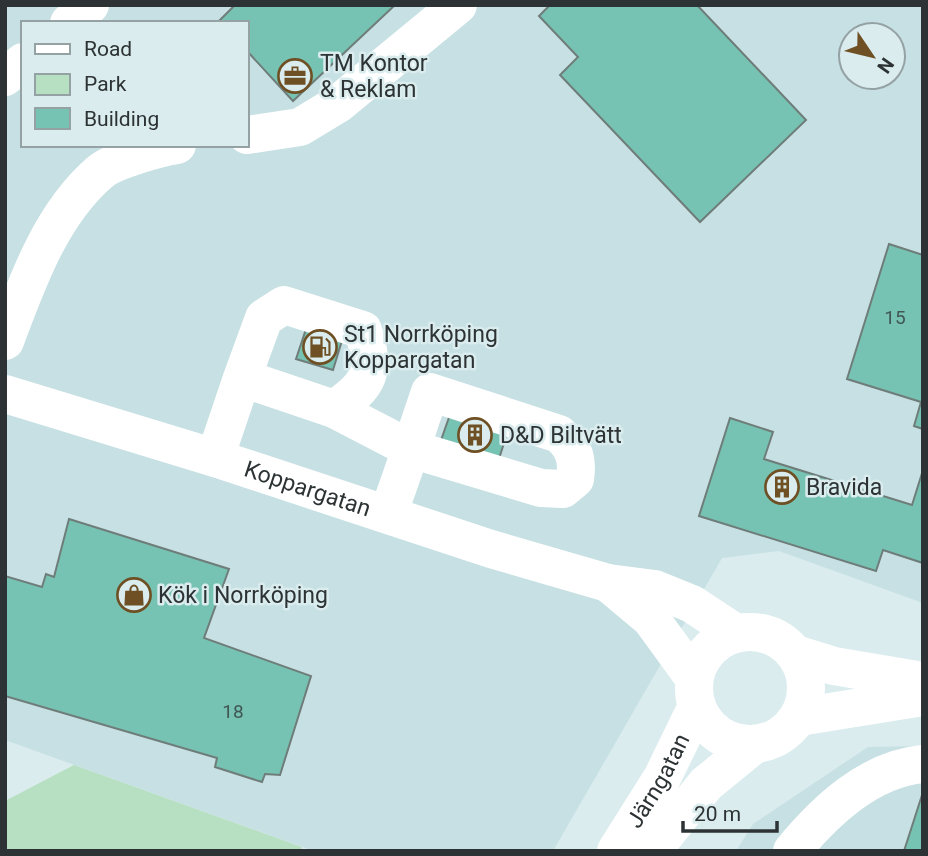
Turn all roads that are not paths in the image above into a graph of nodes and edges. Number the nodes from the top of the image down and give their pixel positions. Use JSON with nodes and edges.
{"nodes":[{"id":1,"x":90,"y":5,"type":"edge"},
{"id":2,"x":458,"y":5,"type":"edge"},
{"id":3,"x":71,"y":21,"type":"edge"},
{"id":4,"x":21,"y":64,"type":"edge"},
{"id":5,"x":5,"y":77,"type":"edge"},
{"id":6,"x":248,"y":135,"type":"edge"},
{"id":7,"x":171,"y":147,"type":"edge"},
{"id":8,"x":5,"y":341,"type":"edge"},
{"id":9,"x":242,"y":378,"type":"junction"},
{"id":10,"x":5,"y":394,"type":"edge"},
{"id":11,"x":334,"y":409,"type":"junction"},
{"id":12,"x":215,"y":458,"type":"junction"},
{"id":13,"x":388,"y":514,"type":"junction"},
{"id":14,"x":608,"y":583,"type":"junction"},
{"id":15,"x":736,"y":633,"type":"junction"},
{"id":16,"x":795,"y":654,"type":"junction"},
{"id":17,"x":923,"y":681,"type":"edge"},
{"id":18,"x":695,"y":693,"type":"junction"},
{"id":19,"x":923,"y":697,"type":"edge"},
{"id":20,"x":799,"y":717,"type":"junction"},
{"id":21,"x":755,"y":744,"type":"junction"},
{"id":22,"x":923,"y":764,"type":"edge"},
{"id":23,"x":616,"y":851,"type":"edge"},
{"id":24,"x":652,"y":851,"type":"edge"},
{"id":25,"x":792,"y":851,"type":"edge"}],
"edges":[{"from":1,"to":3,"type":"street"},
{"from":2,"to":6,"type":"street"},
{"from":4,"to":5,"type":"street"},
{"from":7,"to":8,"type":"street"},
{"from":9,"to":11,"type":"street"},
{"from":9,"to":11,"type":"street"},
{"from":9,"to":12,"type":"street"},
{"from":10,"to":12,"type":"street","name":"Koppargatan"},
{"from":11,"to":13,"type":"street"},
{"from":12,"to":13,"type":"street","name":"Koppargatan"},
{"from":13,"to":14,"type":"street","name":"Koppargatan"},
{"from":14,"to":15,"type":"street","name":"Koppargatan"},
{"from":14,"to":18,"type":"street","name":"Koppargatan"},
{"from":15,"to":16,"type":"street"},
{"from":15,"to":18,"type":"street"},
{"from":16,"to":17,"type":"street"},
{"from":16,"to":20,"type":"street"},
{"from":18,"to":21,"type":"street"},
{"from":18,"to":23,"type":"street","name":"Järngatan"},
{"from":19,"to":20,"type":"street"},
{"from":20,"to":21,"type":"street"},
{"from":21,"to":24,"type":"street","name":"Järngatan"},
{"from":22,"to":25,"type":"street"}]}
